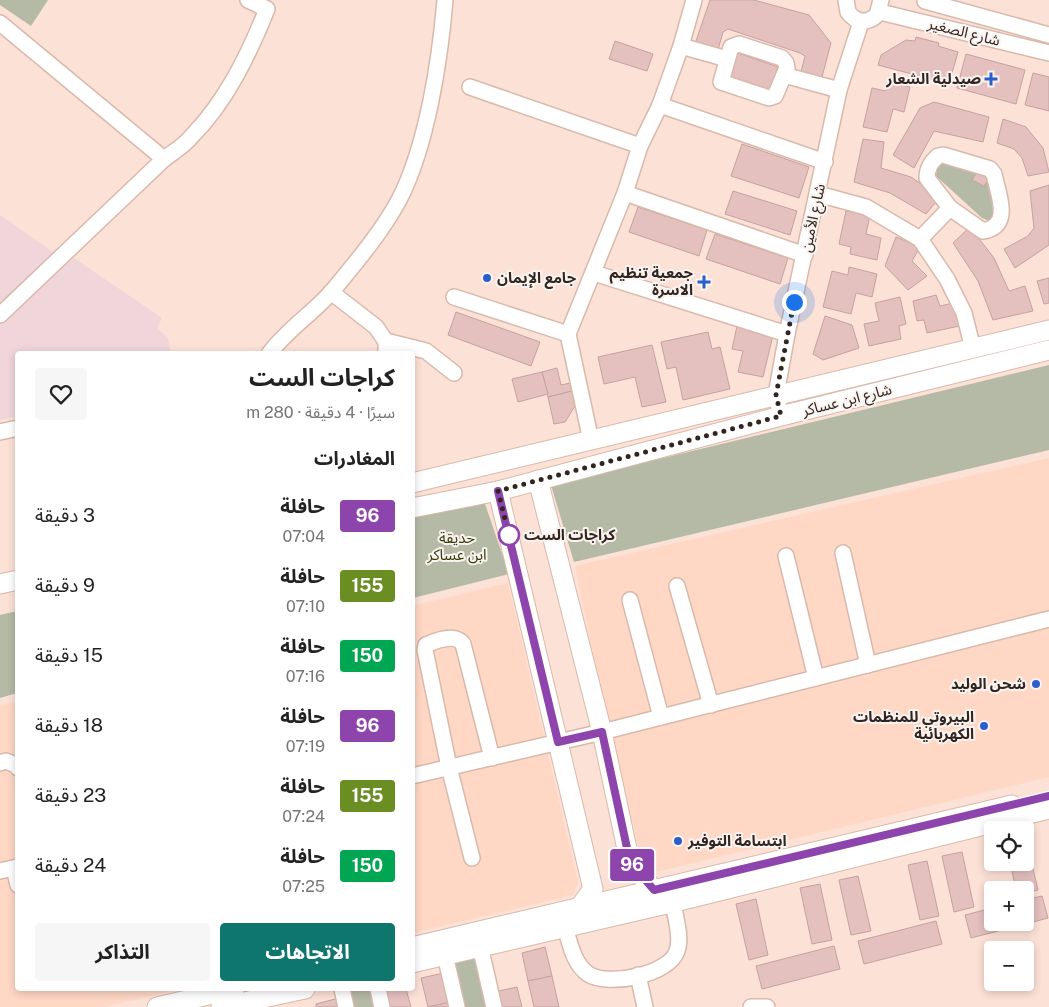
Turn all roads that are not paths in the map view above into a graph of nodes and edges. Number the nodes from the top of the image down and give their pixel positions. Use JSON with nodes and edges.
{"nodes":[{"id":1,"x":248,"y":0,"type":"edge"},
{"id":2,"x":445,"y":0,"type":"edge"},
{"id":3,"x":694,"y":0,"type":"edge"},
{"id":4,"x":843,"y":1,"type":"edge"},
{"id":5,"x":925,"y":2,"type":"dead end"},
{"id":6,"x":880,"y":6,"type":"edge"},
{"id":7,"x":0,"y":22,"type":"edge"},
{"id":8,"x":861,"y":22,"type":"junction"},
{"id":9,"x":1049,"y":35,"type":"edge"},
{"id":10,"x":681,"y":46,"type":"junction"},
{"id":11,"x":1049,"y":53,"type":"edge"},
{"id":12,"x":727,"y":59,"type":"junction"},
{"id":13,"x":784,"y":75,"type":"junction"},
{"id":14,"x":470,"y":87,"type":"dead end"},
{"id":15,"x":839,"y":90,"type":"junction"},
{"id":16,"x":660,"y":105,"type":"junction"},
{"id":17,"x":640,"y":146,"type":"junction"},
{"id":18,"x":164,"y":159,"type":"junction"},
{"id":19,"x":825,"y":162,"type":"junction"},
{"id":20,"x":626,"y":193,"type":"junction"},
{"id":21,"x":818,"y":194,"type":"junction"},
{"id":22,"x":950,"y":208,"type":"junction"},
{"id":23,"x":920,"y":239,"type":"junction"},
{"id":24,"x":804,"y":255,"type":"junction"},
{"id":25,"x":594,"y":273,"type":"junction"},
{"id":26,"x":331,"y":292,"type":"junction"},
{"id":27,"x":454,"y":297,"type":"dead end"},
{"id":28,"x":0,"y":315,"type":"edge"},
{"id":29,"x":1049,"y":330,"type":"edge"},
{"id":30,"x":568,"y":334,"type":"junction"},
{"id":31,"x":787,"y":334,"type":"junction"},
{"id":32,"x":388,"y":349,"type":"edge"},
{"id":33,"x":973,"y":349,"type":"junction"},
{"id":34,"x":1049,"y":350,"type":"edge"},
{"id":35,"x":272,"y":351,"type":"edge"},
{"id":36,"x":454,"y":373,"type":"dead end"},
{"id":37,"x":776,"y":395,"type":"junction"},
{"id":38,"x":781,"y":416,"type":"junction"},
{"id":39,"x":15,"y":429,"type":"edge"},
{"id":40,"x":0,"y":432,"type":"edge"},
{"id":41,"x":591,"y":441,"type":"junction"},
{"id":42,"x":538,"y":480,"type":"junction"},
{"id":43,"x":415,"y":483,"type":"edge"},
{"id":44,"x":498,"y":491,"type":"junction"},
{"id":45,"x":415,"y":507,"type":"edge"},
{"id":46,"x":843,"y":553,"type":"dead end"},
{"id":47,"x":786,"y":556,"type":"dead end"},
{"id":48,"x":15,"y":581,"type":"edge"},
{"id":49,"x":0,"y":584,"type":"edge"},
{"id":50,"x":677,"y":586,"type":"dead end"},
{"id":51,"x":15,"y":591,"type":"edge"},
{"id":52,"x":0,"y":594,"type":"edge"},
{"id":53,"x":630,"y":600,"type":"dead end"},
{"id":54,"x":1049,"y":620,"type":"edge"},
{"id":55,"x":868,"y":665,"type":"junction"},
{"id":56,"x":816,"y":678,"type":"junction"},
{"id":57,"x":711,"y":705,"type":"junction"},
{"id":58,"x":661,"y":717,"type":"junction"},
{"id":59,"x":602,"y":732,"type":"junction"},
{"id":60,"x":558,"y":742,"type":"junction"},
{"id":61,"x":492,"y":758,"type":"junction"},
{"id":62,"x":0,"y":763,"type":"edge"},
{"id":63,"x":15,"y":766,"type":"edge"},
{"id":64,"x":449,"y":768,"type":"junction"},
{"id":65,"x":415,"y":775,"type":"edge"},
{"id":66,"x":1049,"y":796,"type":"edge"},
{"id":67,"x":1049,"y":809,"type":"edge"},
{"id":68,"x":472,"y":858,"type":"dead end"},
{"id":69,"x":654,"y":890,"type":"junction"},
{"id":70,"x":673,"y":902,"type":"junction"},
{"id":71,"x":579,"y":908,"type":"junction"},
{"id":72,"x":565,"y":927,"type":"junction"},
{"id":73,"x":415,"y":946,"type":"edge"},
{"id":74,"x":480,"y":946,"type":"junction"},
{"id":75,"x":445,"y":955,"type":"junction"},
{"id":76,"x":415,"y":962,"type":"edge"},
{"id":77,"x":638,"y":975,"type":"junction"},
{"id":78,"x":300,"y":991,"type":"edge"},
{"id":79,"x":342,"y":991,"type":"edge"},
{"id":80,"x":378,"y":991,"type":"edge"},
{"id":81,"x":233,"y":1001,"type":"edge"},
{"id":82,"x":274,"y":1002,"type":"edge"},
{"id":83,"x":156,"y":1007,"type":"edge"},
{"id":84,"x":346,"y":1007,"type":"edge"},
{"id":85,"x":382,"y":1007,"type":"edge"},
{"id":86,"x":457,"y":1007,"type":"edge"},
{"id":87,"x":494,"y":1007,"type":"edge"},
{"id":88,"x":645,"y":1007,"type":"edge"},
{"id":89,"x":751,"y":1007,"type":"edge"},
{"id":90,"x":767,"y":1007,"type":"edge"}],
"edges":[{"from":1,"to":18,"type":"street"},
{"from":2,"to":26,"type":"street"},
{"from":3,"to":10,"type":"street"},
{"from":4,"to":8,"type":"street"},
{"from":5,"to":9,"type":"street"},
{"from":6,"to":8,"type":"street","name":"شارع الصغير"},
{"from":6,"to":11,"type":"street","name":"شارع الصغير"},
{"from":7,"to":18,"type":"street"},
{"from":8,"to":15,"type":"street","name":"شارع الأمين"},
{"from":10,"to":12,"type":"street"},
{"from":10,"to":16,"type":"street"},
{"from":12,"to":13,"type":"street"},
{"from":12,"to":13,"type":"street"},
{"from":13,"to":15,"type":"street"},
{"from":14,"to":17,"type":"street"},
{"from":15,"to":19,"type":"street","name":"شارع الأمين"},
{"from":16,"to":17,"type":"street"},
{"from":16,"to":19,"type":"street"},
{"from":17,"to":20,"type":"street"},
{"from":18,"to":28,"type":"street"},
{"from":19,"to":21,"type":"street","name":"شارع الأمين"},
{"from":20,"to":24,"type":"street"},
{"from":20,"to":25,"type":"street"},
{"from":21,"to":23,"type":"street"},
{"from":21,"to":24,"type":"street","name":"شارع الأمين"},
{"from":22,"to":22,"type":"street"},
{"from":22,"to":23,"type":"street"},
{"from":23,"to":33,"type":"street"},
{"from":24,"to":31,"type":"street","name":"شارع الأمين"},
{"from":25,"to":30,"type":"street"},
{"from":25,"to":31,"type":"street"},
{"from":26,"to":32,"type":"street"},
{"from":26,"to":35,"type":"street"},
{"from":27,"to":30,"type":"street"},
{"from":29,"to":33,"type":"main road","name":"شارع ابن عساكر"},
{"from":30,"to":41,"type":"street"},
{"from":31,"to":37,"type":"street","name":"شارع الأمين"},
{"from":32,"to":36,"type":"street"},
{"from":33,"to":37,"type":"main road","name":"شارع ابن عساكر"},
{"from":34,"to":38,"type":"main road","name":"شارع ابن عساكر"},
{"from":37,"to":38,"type":"street","name":"شارع الأمين"},
{"from":37,"to":41,"type":"main road","name":"شارع ابن عساكر"},
{"from":38,"to":42,"type":"main road","name":"شارع ابن عساكر"},
{"from":39,"to":40,"type":"street"},
{"from":41,"to":43,"type":"main road","name":"شارع ابن عساكر"},
{"from":42,"to":44,"type":"main road","name":"شارع ابن عساكر"},
{"from":42,"to":59,"type":"main road"},
{"from":44,"to":45,"type":"main road","name":"شارع ابن عساكر"},
{"from":44,"to":60,"type":"main road"},
{"from":46,"to":55,"type":"street"},
{"from":47,"to":56,"type":"street"},
{"from":48,"to":49,"type":"main road"},
{"from":50,"to":57,"type":"street"},
{"from":51,"to":52,"type":"main road"},
{"from":53,"to":58,"type":"street"},
{"from":54,"to":55,"type":"street"},
{"from":55,"to":56,"type":"street"},
{"from":56,"to":57,"type":"street"},
{"from":57,"to":58,"type":"street"},
{"from":58,"to":59,"type":"street"},
{"from":59,"to":60,"type":"street"},
{"from":59,"to":69,"type":"main road"},
{"from":60,"to":61,"type":"street"},
{"from":60,"to":71,"type":"main road"},
{"from":61,"to":64,"type":"street"},
{"from":61,"to":64,"type":"street"},
{"from":62,"to":63,"type":"street"},
{"from":64,"to":65,"type":"street"},
{"from":64,"to":68,"type":"street"},
{"from":66,"to":69,"type":"main road"},
{"from":67,"to":70,"type":"main road"},
{"from":69,"to":71,"type":"main road"},
{"from":70,"to":72,"type":"main road"},
{"from":70,"to":77,"type":"street"},
{"from":71,"to":73,"type":"main road"},
{"from":72,"to":74,"type":"main road"},
{"from":72,"to":77,"type":"street"},
{"from":74,"to":75,"type":"main road"},
{"from":74,"to":87,"type":"street"},
{"from":75,"to":76,"type":"main road"},
{"from":75,"to":86,"type":"street"},
{"from":77,"to":88,"type":"street"},
{"from":78,"to":82,"type":"main road"},
{"from":79,"to":84,"type":"street"},
{"from":80,"to":85,"type":"street"},
{"from":81,"to":82,"type":"main road"},
{"from":81,"to":83,"type":"main road"},
{"from":89,"to":90,"type":"street"}]}
